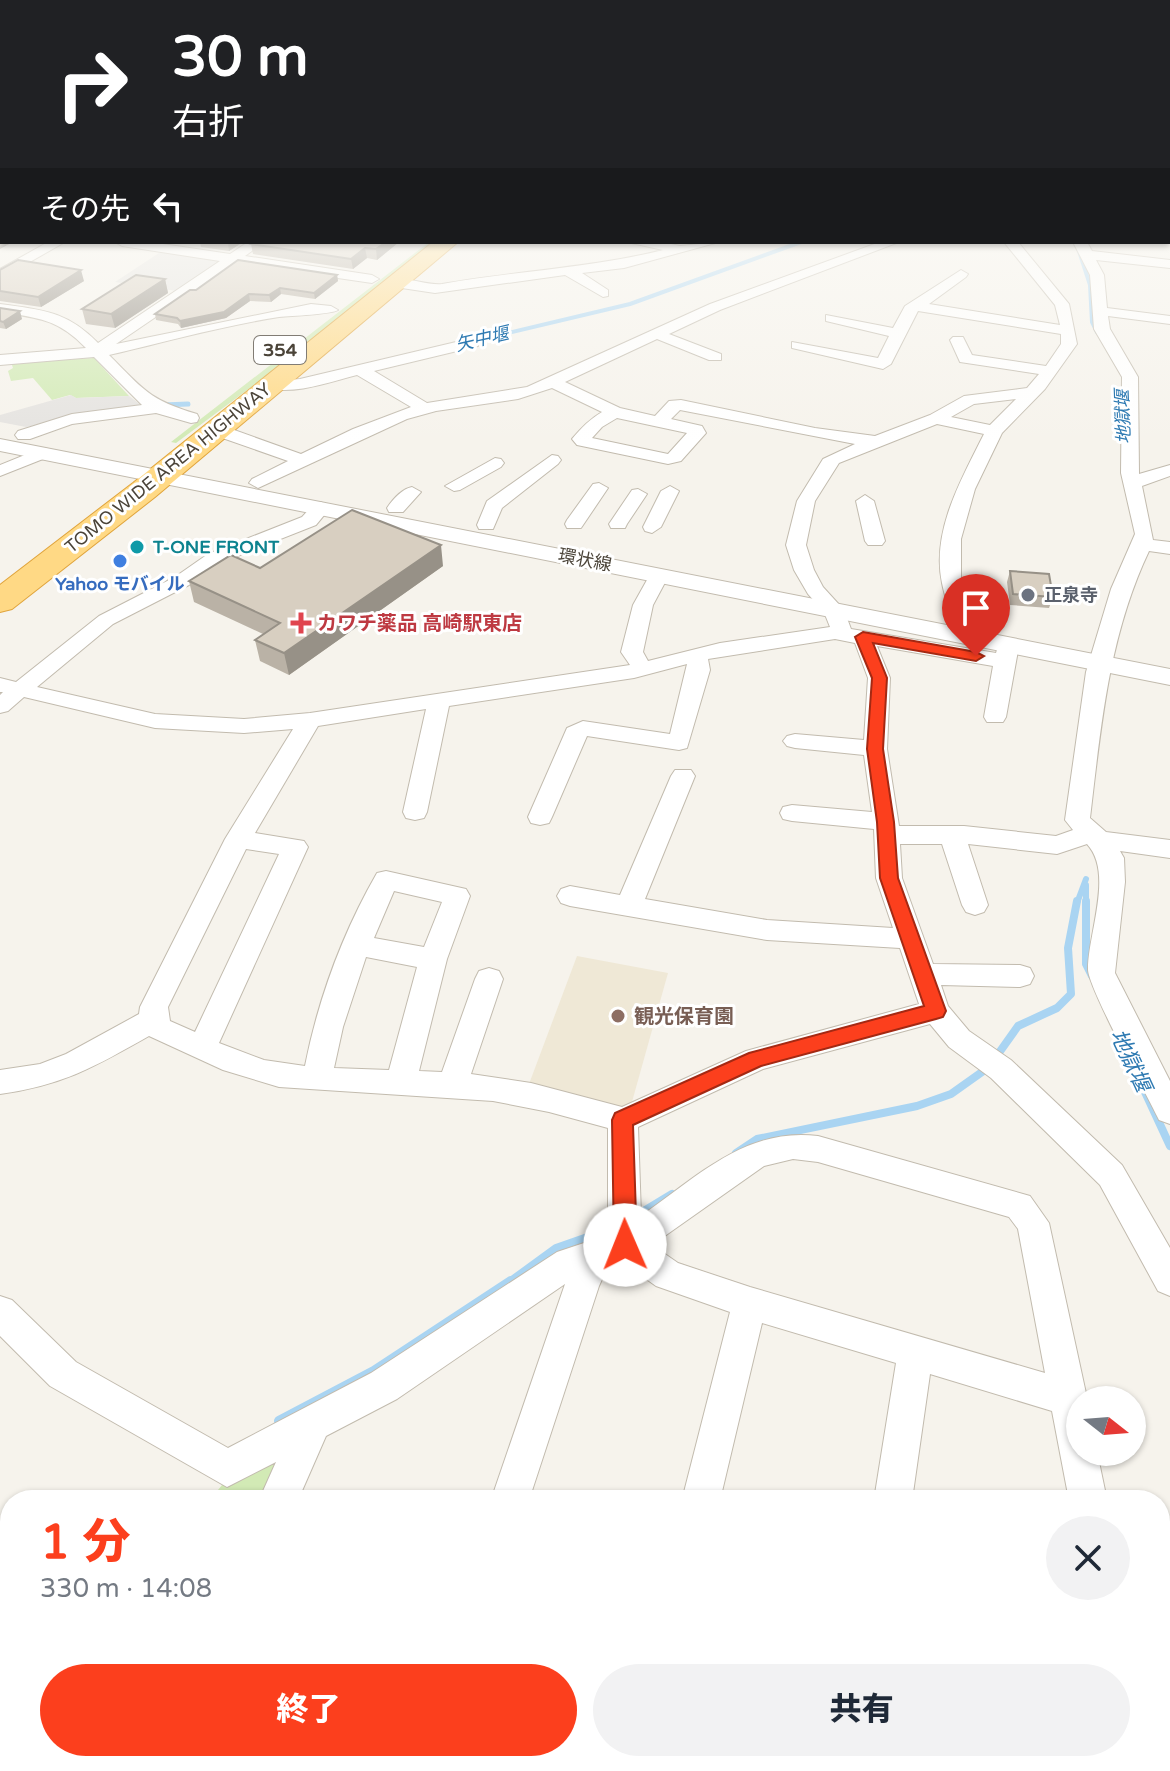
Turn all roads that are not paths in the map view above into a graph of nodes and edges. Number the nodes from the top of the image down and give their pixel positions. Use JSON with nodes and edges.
{"nodes":[{"id":1,"x":203,"y":278,"type":"edge"},
{"id":2,"x":362,"y":278,"type":"edge"},
{"id":3,"x":387,"y":278,"type":"edge"},
{"id":4,"x":389,"y":278,"type":"edge"},
{"id":5,"x":514,"y":278,"type":"edge"},
{"id":6,"x":580,"y":278,"type":"edge"},
{"id":7,"x":795,"y":278,"type":"edge"},
{"id":8,"x":956,"y":278,"type":"edge"},
{"id":9,"x":1049,"y":278,"type":"edge"},
{"id":10,"x":1096,"y":278,"type":"edge"},
{"id":11,"x":384,"y":281,"type":"junction"},
{"id":12,"x":603,"y":293,"type":"dead end"},
{"id":13,"x":916,"y":306,"type":"junction"},
{"id":14,"x":0,"y":308,"type":"edge"},
{"id":15,"x":331,"y":310,"type":"junction"},
{"id":16,"x":1086,"y":312,"type":"junction"},
{"id":17,"x":831,"y":318,"type":"dead end"},
{"id":18,"x":1170,"y":320,"type":"edge"},
{"id":19,"x":1069,"y":331,"type":"junction"},
{"id":20,"x":657,"y":334,"type":"junction"},
{"id":21,"x":900,"y":334,"type":"junction"},
{"id":22,"x":958,"y":340,"type":"dead end"},
{"id":23,"x":473,"y":343,"type":"dead end"},
{"id":24,"x":797,"y":345,"type":"dead end"},
{"id":25,"x":100,"y":352,"type":"junction"},
{"id":26,"x":715,"y":357,"type":"dead end"},
{"id":27,"x":0,"y":360,"type":"edge"},
{"id":28,"x":360,"y":370,"type":"junction"},
{"id":29,"x":1050,"y":371,"type":"junction"},
{"id":30,"x":554,"y":383,"type":"junction"},
{"id":31,"x":272,"y":385,"type":"junction"},
{"id":32,"x":1031,"y":393,"type":"junction"},
{"id":33,"x":157,"y":408,"type":"junction"},
{"id":34,"x":424,"y":408,"type":"junction"},
{"id":35,"x":615,"y":412,"type":"junction"},
{"id":36,"x":191,"y":418,"type":"junction"},
{"id":37,"x":936,"y":419,"type":"junction"},
{"id":38,"x":659,"y":422,"type":"junction"},
{"id":39,"x":217,"y":430,"type":"junction"},
{"id":40,"x":0,"y":431,"type":"edge"},
{"id":41,"x":994,"y":431,"type":"junction"},
{"id":42,"x":24,"y":435,"type":"junction"},
{"id":43,"x":878,"y":442,"type":"junction"},
{"id":44,"x":0,"y":445,"type":"edge"},
{"id":45,"x":42,"y":453,"type":"junction"},
{"id":46,"x":152,"y":459,"type":"junction"},
{"id":47,"x":552,"y":460,"type":"dead end"},
{"id":48,"x":304,"y":461,"type":"junction"},
{"id":49,"x":495,"y":463,"type":"dead end"},
{"id":50,"x":1170,"y":470,"type":"edge"},
{"id":51,"x":0,"y":471,"type":"edge"},
{"id":52,"x":258,"y":483,"type":"junction"},
{"id":53,"x":1132,"y":483,"type":"junction"},
{"id":54,"x":454,"y":486,"type":"dead end"},
{"id":55,"x":599,"y":488,"type":"dead end"},
{"id":56,"x":670,"y":491,"type":"dead end"},
{"id":57,"x":638,"y":494,"type":"dead end"},
{"id":58,"x":865,"y":501,"type":"dead end"},
{"id":59,"x":321,"y":508,"type":"junction"},
{"id":60,"x":574,"y":524,"type":"dead end"},
{"id":61,"x":618,"y":524,"type":"dead end"},
{"id":62,"x":486,"y":525,"type":"junction"},
{"id":63,"x":652,"y":527,"type":"dead end"},
{"id":64,"x":875,"y":541,"type":"dead end"},
{"id":65,"x":1143,"y":544,"type":"junction"},
{"id":66,"x":1170,"y":548,"type":"edge"},
{"id":67,"x":0,"y":568,"type":"edge"},
{"id":68,"x":659,"y":575,"type":"junction"},
{"id":69,"x":815,"y":590,"type":"junction"},
{"id":70,"x":0,"y":602,"type":"edge"},
{"id":71,"x":834,"y":610,"type":"junction"},
{"id":72,"x":963,"y":619,"type":"junction"},
{"id":73,"x":852,"y":635,"type":"junction"},
{"id":74,"x":1006,"y":653,"type":"junction"},
{"id":75,"x":697,"y":655,"type":"junction"},
{"id":76,"x":1102,"y":655,"type":"junction"},
{"id":77,"x":1170,"y":659,"type":"edge"},
{"id":78,"x":643,"y":669,"type":"junction"},
{"id":79,"x":1170,"y":677,"type":"edge"},
{"id":80,"x":9,"y":688,"type":"edge"},
{"id":81,"x":439,"y":700,"type":"junction"},
{"id":82,"x":0,"y":706,"type":"edge"},
{"id":83,"x":995,"y":717,"type":"dead end"},
{"id":84,"x":310,"y":720,"type":"junction"},
{"id":85,"x":795,"y":741,"type":"dead end"},
{"id":86,"x":875,"y":749,"type":"junction"},
{"id":87,"x":683,"y":776,"type":"dead end"},
{"id":88,"x":415,"y":812,"type":"dead end"},
{"id":89,"x":792,"y":813,"type":"dead end"},
{"id":90,"x":540,"y":817,"type":"dead end"},
{"id":91,"x":886,"y":828,"type":"junction"},
{"id":92,"x":952,"y":835,"type":"junction"},
{"id":93,"x":1095,"y":836,"type":"junction"},
{"id":94,"x":238,"y":839,"type":"junction"},
{"id":95,"x":1170,"y":849,"type":"edge"},
{"id":96,"x":570,"y":896,"type":"dead end"},
{"id":97,"x":975,"y":905,"type":"dead end"},
{"id":98,"x":629,"y":906,"type":"junction"},
{"id":99,"x":911,"y":939,"type":"junction"},
{"id":100,"x":356,"y":945,"type":"junction"},
{"id":101,"x":433,"y":959,"type":"junction"},
{"id":102,"x":923,"y":974,"type":"junction"},
{"id":103,"x":1020,"y":976,"type":"dead end"},
{"id":104,"x":489,"y":979,"type":"dead end"},
{"id":105,"x":936,"y":1011,"type":"junction"},
{"id":106,"x":153,"y":1020,"type":"junction"},
{"id":107,"x":202,"y":1048,"type":"junction"},
{"id":108,"x":317,"y":1079,"type":"junction"},
{"id":109,"x":0,"y":1082,"type":"edge"},
{"id":110,"x":401,"y":1082,"type":"junction"},
{"id":111,"x":452,"y":1085,"type":"junction"},
{"id":112,"x":1170,"y":1111,"type":"edge"},
{"id":113,"x":623,"y":1120,"type":"junction"},
{"id":114,"x":610,"y":1250,"type":"junction"},
{"id":115,"x":1170,"y":1280,"type":"edge"},
{"id":116,"x":750,"y":1303,"type":"junction"},
{"id":117,"x":0,"y":1312,"type":"edge"},
{"id":118,"x":915,"y":1353,"type":"junction"},
{"id":119,"x":1067,"y":1386,"type":"edge"},
{"id":120,"x":1066,"y":1397,"type":"edge"},
{"id":121,"x":313,"y":1424,"type":"junction"},
{"id":122,"x":1082,"y":1466,"type":"edge"},
{"id":123,"x":283,"y":1490,"type":"edge"},
{"id":124,"x":513,"y":1490,"type":"edge"},
{"id":125,"x":703,"y":1490,"type":"edge"},
{"id":126,"x":894,"y":1490,"type":"edge"},
{"id":127,"x":1086,"y":1490,"type":"edge"}],
"edges":[{"from":1,"to":25,"type":"street"},
{"from":2,"to":11,"type":"street"},
{"from":3,"to":11,"type":"highway","name":"TOMO WIDE AREA HIGHWAY","number":"354"},
{"from":4,"to":11,"type":"highway","name":"TOMO WIDE AREA HIGHWAY","number":"354"},
{"from":5,"to":11,"type":"street"},
{"from":6,"to":12,"type":"street"},
{"from":7,"to":20,"type":"street"},
{"from":8,"to":13,"type":"street"},
{"from":9,"to":16,"type":"street"},
{"from":10,"to":16,"type":"street"},
{"from":11,"to":15,"type":"highway","name":"TOMO WIDE AREA HIGHWAY","number":"354"},
{"from":11,"to":31,"type":"highway","name":"TOMO WIDE AREA HIGHWAY","number":"354"},
{"from":13,"to":19,"type":"street"},
{"from":13,"to":21,"type":"street"},
{"from":14,"to":25,"type":"street"},
{"from":15,"to":25,"type":"street"},
{"from":15,"to":36,"type":"highway","name":"TOMO WIDE AREA HIGHWAY","number":"354"},
{"from":16,"to":18,"type":"street"},
{"from":16,"to":19,"type":"street"},
{"from":16,"to":53,"type":"street"},
{"from":17,"to":21,"type":"street"},
{"from":19,"to":29,"type":"street"},
{"from":20,"to":26,"type":"street"},
{"from":20,"to":30,"type":"street"},
{"from":21,"to":24,"type":"street"},
{"from":22,"to":29,"type":"street"},
{"from":23,"to":28,"type":"street"},
{"from":25,"to":27,"type":"street"},
{"from":25,"to":33,"type":"street"},
{"from":28,"to":31,"type":"street"},
{"from":28,"to":34,"type":"street"},
{"from":29,"to":32,"type":"street"},
{"from":30,"to":34,"type":"street"},
{"from":30,"to":35,"type":"street"},
{"from":31,"to":39,"type":"highway","name":"TOMO WIDE AREA HIGHWAY","number":"354"},
{"from":32,"to":37,"type":"street"},
{"from":32,"to":41,"type":"street"},
{"from":33,"to":36,"type":"street"},
{"from":33,"to":42,"type":"street"},
{"from":34,"to":48,"type":"street"},
{"from":35,"to":38,"type":"street"},
{"from":35,"to":38,"type":"street"},
{"from":36,"to":46,"type":"highway","name":"TOMO WIDE AREA HIGHWAY","number":"354"},
{"from":37,"to":41,"type":"street"},
{"from":37,"to":43,"type":"street"},
{"from":38,"to":43,"type":"street"},
{"from":39,"to":46,"type":"highway","name":"TOMO WIDE AREA HIGHWAY","number":"354"},
{"from":39,"to":48,"type":"street"},
{"from":40,"to":42,"type":"street","name":"環状線"},
{"from":41,"to":72,"type":"street"},
{"from":42,"to":46,"type":"street","name":"環状線"},
{"from":43,"to":69,"type":"street"},
{"from":44,"to":45,"type":"street","name":"環状線"},
{"from":45,"to":46,"type":"street","name":"環状線"},
{"from":45,"to":51,"type":"street"},
{"from":46,"to":52,"type":"street","name":"環状線"},
{"from":46,"to":59,"type":"street","name":"環状線"},
{"from":46,"to":67,"type":"highway","name":"TOMO WIDE AREA HIGHWAY","number":"354"},
{"from":46,"to":70,"type":"highway","name":"TOMO WIDE AREA HIGHWAY","number":"354"},
{"from":47,"to":62,"type":"street"},
{"from":48,"to":52,"type":"street"},
{"from":49,"to":54,"type":"street"},
{"from":50,"to":53,"type":"street"},
{"from":52,"to":62,"type":"street","name":"環状線"},
{"from":53,"to":65,"type":"street"},
{"from":55,"to":60,"type":"street"},
{"from":56,"to":63,"type":"street"},
{"from":57,"to":61,"type":"street"},
{"from":58,"to":64,"type":"street"},
{"from":59,"to":68,"type":"street","name":"環状線"},
{"from":59,"to":80,"type":"street"},
{"from":62,"to":69,"type":"street","name":"環状線"},
{"from":65,"to":66,"type":"street"},
{"from":65,"to":76,"type":"street"},
{"from":68,"to":71,"type":"street","name":"環状線"},
{"from":68,"to":78,"type":"street"},
{"from":69,"to":71,"type":"street"},
{"from":69,"to":72,"type":"street","name":"環状線"},
{"from":71,"to":73,"type":"street"},
{"from":71,"to":74,"type":"street","name":"環状線"},
{"from":72,"to":76,"type":"street","name":"環状線"},
{"from":73,"to":74,"type":"street"},
{"from":73,"to":75,"type":"street"},
{"from":73,"to":86,"type":"street"},
{"from":74,"to":76,"type":"street","name":"環状線"},
{"from":74,"to":83,"type":"street"},
{"from":75,"to":78,"type":"street"},
{"from":75,"to":90,"type":"street"},
{"from":76,"to":77,"type":"street","name":"環状線"},
{"from":76,"to":79,"type":"street","name":"環状線"},
{"from":76,"to":93,"type":"street"},
{"from":78,"to":81,"type":"street"},
{"from":80,"to":82,"type":"street"},
{"from":80,"to":84,"type":"street"},
{"from":81,"to":84,"type":"street"},
{"from":81,"to":88,"type":"street"},
{"from":84,"to":94,"type":"street"},
{"from":85,"to":86,"type":"street"},
{"from":86,"to":91,"type":"street"},
{"from":87,"to":98,"type":"street"},
{"from":89,"to":91,"type":"street"},
{"from":91,"to":92,"type":"street"},
{"from":91,"to":99,"type":"street"},
{"from":92,"to":93,"type":"street"},
{"from":92,"to":97,"type":"street"},
{"from":93,"to":95,"type":"street"},
{"from":93,"to":112,"type":"street"},
{"from":94,"to":106,"type":"street"},
{"from":94,"to":107,"type":"street"},
{"from":96,"to":98,"type":"street"},
{"from":98,"to":99,"type":"street"},
{"from":99,"to":102,"type":"street"},
{"from":100,"to":101,"type":"street"},
{"from":100,"to":101,"type":"street"},
{"from":100,"to":108,"type":"street"},
{"from":101,"to":110,"type":"street"},
{"from":102,"to":103,"type":"street"},
{"from":102,"to":105,"type":"street"},
{"from":104,"to":111,"type":"street"},
{"from":105,"to":113,"type":"street"},
{"from":105,"to":115,"type":"street"},
{"from":106,"to":107,"type":"street"},
{"from":106,"to":109,"type":"street"},
{"from":107,"to":108,"type":"street"},
{"from":108,"to":110,"type":"street"},
{"from":110,"to":111,"type":"street"},
{"from":111,"to":113,"type":"street"},
{"from":113,"to":114,"type":"street"},
{"from":114,"to":116,"type":"street"},
{"from":114,"to":119,"type":"street"},
{"from":114,"to":121,"type":"street"},
{"from":114,"to":124,"type":"street"},
{"from":116,"to":118,"type":"street"},
{"from":116,"to":125,"type":"street"},
{"from":117,"to":121,"type":"street"},
{"from":118,"to":120,"type":"street"},
{"from":118,"to":126,"type":"street"},
{"from":121,"to":123,"type":"street"},
{"from":122,"to":127,"type":"street"}]}
